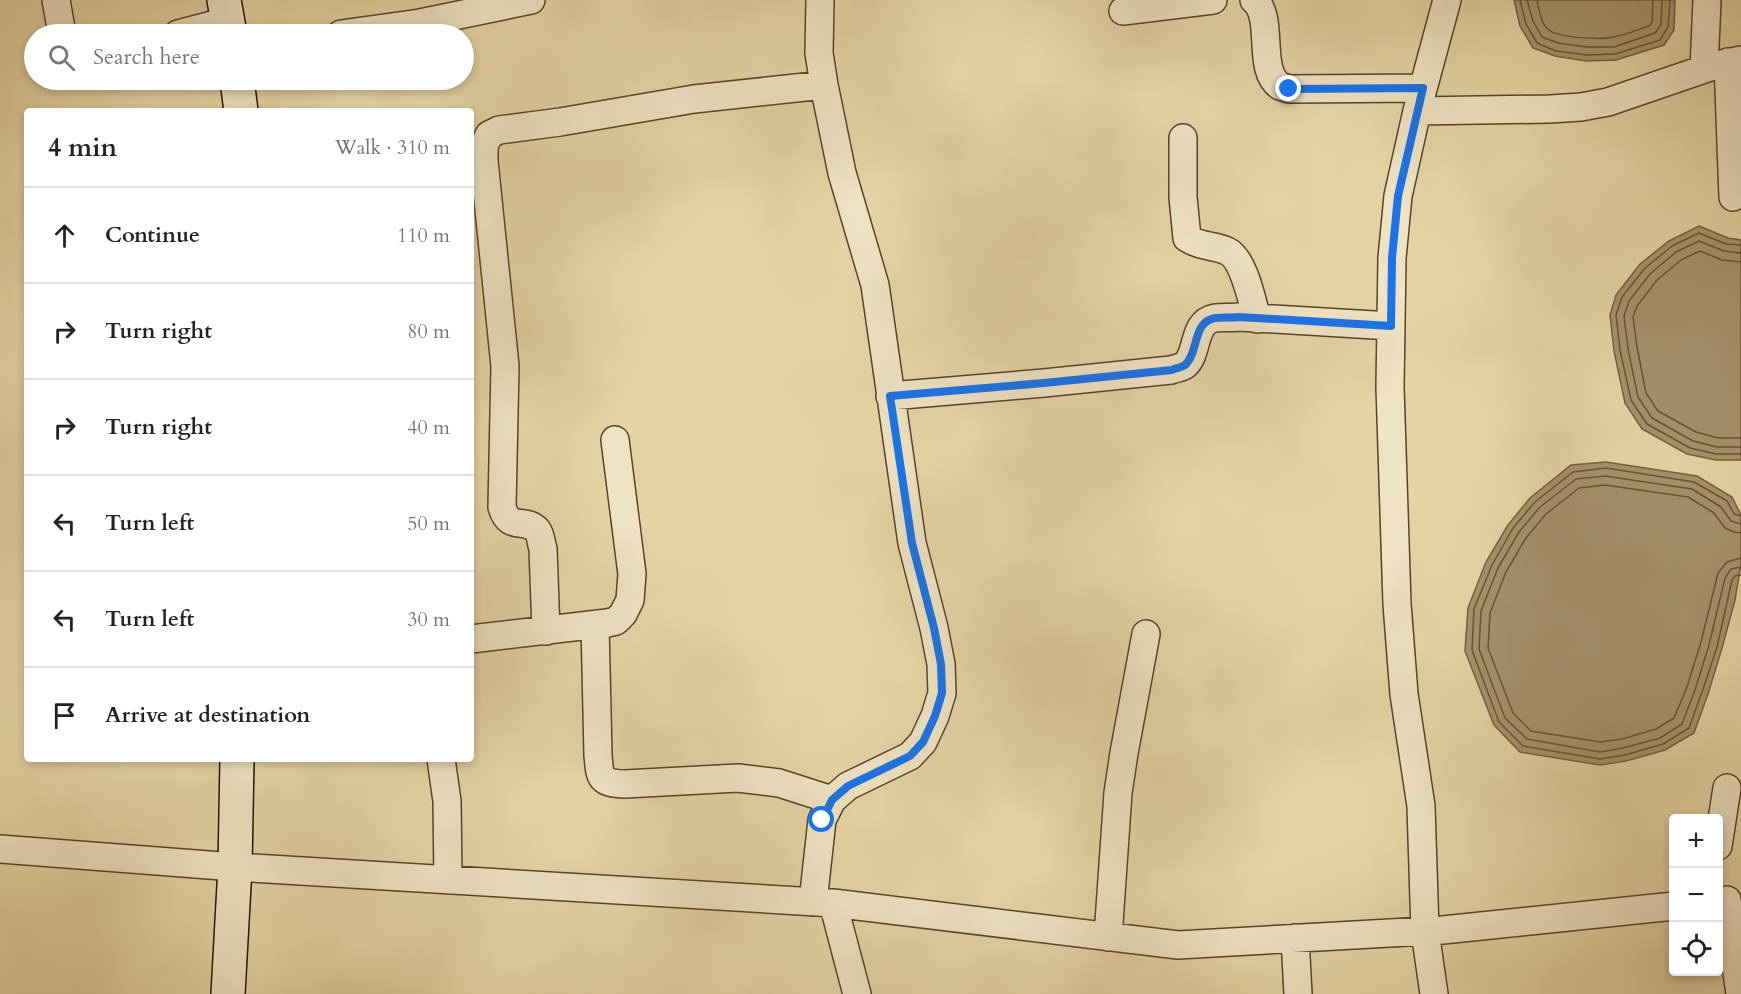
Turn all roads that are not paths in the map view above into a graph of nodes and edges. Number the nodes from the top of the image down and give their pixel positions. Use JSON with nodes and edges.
{"nodes":[{"id":1,"x":56,"y":0,"type":"edge"},
{"id":2,"x":531,"y":0,"type":"edge"},
{"id":3,"x":820,"y":0,"type":"edge"},
{"id":4,"x":1213,"y":0,"type":"edge"},
{"id":5,"x":1254,"y":0,"type":"edge"},
{"id":6,"x":1447,"y":0,"type":"edge"},
{"id":7,"x":1707,"y":0,"type":"edge"},
{"id":8,"x":1123,"y":11,"type":"dead end"},
{"id":9,"x":227,"y":19,"type":"edge"},
{"id":10,"x":60,"y":24,"type":"edge"},
{"id":11,"x":211,"y":24,"type":"edge"},
{"id":12,"x":413,"y":24,"type":"edge"},
{"id":13,"x":1724,"y":64,"type":"edge"},
{"id":14,"x":824,"y":85,"type":"junction"},
{"id":15,"x":238,"y":90,"type":"edge"},
{"id":16,"x":1420,"y":100,"type":"junction"},
{"id":17,"x":241,"y":108,"type":"edge"},
{"id":18,"x":1183,"y":138,"type":"dead end"},
{"id":19,"x":1733,"y":197,"type":"dead end"},
{"id":20,"x":1257,"y":319,"type":"junction"},
{"id":21,"x":1391,"y":326,"type":"junction"},
{"id":22,"x":890,"y":396,"type":"junction"},
{"id":23,"x":615,"y":440,"type":"dead end"},
{"id":24,"x":595,"y":625,"type":"junction"},
{"id":25,"x":546,"y":630,"type":"junction"},
{"id":26,"x":1146,"y":634,"type":"dead end"},
{"id":27,"x":474,"y":639,"type":"edge"},
{"id":28,"x":237,"y":762,"type":"edge"},
{"id":29,"x":441,"y":762,"type":"edge"},
{"id":30,"x":1727,"y":788,"type":"dead end"},
{"id":31,"x":832,"y":800,"type":"junction"},
{"id":32,"x":1723,"y":817,"type":"edge"},
{"id":33,"x":0,"y":849,"type":"edge"},
{"id":34,"x":235,"y":867,"type":"junction"},
{"id":35,"x":448,"y":880,"type":"junction"},
{"id":36,"x":1729,"y":900,"type":"edge"},
{"id":37,"x":823,"y":903,"type":"junction"},
{"id":38,"x":1669,"y":907,"type":"edge"},
{"id":39,"x":1425,"y":931,"type":"junction"},
{"id":40,"x":1108,"y":937,"type":"junction"},
{"id":41,"x":1295,"y":938,"type":"junction"},
{"id":42,"x":228,"y":994,"type":"edge"},
{"id":43,"x":857,"y":994,"type":"edge"},
{"id":44,"x":1298,"y":994,"type":"edge"},
{"id":45,"x":1434,"y":994,"type":"edge"},
{"id":46,"x":1740,"y":994,"type":"edge"}],
"edges":[{"from":1,"to":10,"type":"street"},
{"from":2,"to":12,"type":"street"},
{"from":3,"to":14,"type":"street"},
{"from":4,"to":8,"type":"street"},
{"from":5,"to":16,"type":"street"},
{"from":6,"to":16,"type":"street"},
{"from":7,"to":13,"type":"street"},
{"from":9,"to":11,"type":"street"},
{"from":13,"to":16,"type":"street"},
{"from":13,"to":19,"type":"street"},
{"from":14,"to":22,"type":"street"},
{"from":14,"to":25,"type":"street"},
{"from":15,"to":17,"type":"street"},
{"from":16,"to":21,"type":"street"},
{"from":18,"to":20,"type":"street"},
{"from":20,"to":21,"type":"street"},
{"from":20,"to":22,"type":"street"},
{"from":21,"to":39,"type":"street"},
{"from":22,"to":31,"type":"street"},
{"from":23,"to":24,"type":"street"},
{"from":24,"to":25,"type":"street"},
{"from":24,"to":31,"type":"street"},
{"from":25,"to":27,"type":"street"},
{"from":26,"to":40,"type":"street"},
{"from":28,"to":34,"type":"street"},
{"from":29,"to":35,"type":"street"},
{"from":30,"to":32,"type":"street"},
{"from":31,"to":37,"type":"street"},
{"from":33,"to":34,"type":"street"},
{"from":34,"to":35,"type":"street"},
{"from":34,"to":42,"type":"street"},
{"from":35,"to":37,"type":"street"},
{"from":36,"to":46,"type":"street"},
{"from":37,"to":40,"type":"street"},
{"from":37,"to":43,"type":"street"},
{"from":38,"to":39,"type":"street"},
{"from":39,"to":41,"type":"street"},
{"from":39,"to":45,"type":"street"},
{"from":40,"to":41,"type":"street"},
{"from":41,"to":44,"type":"street"}]}
